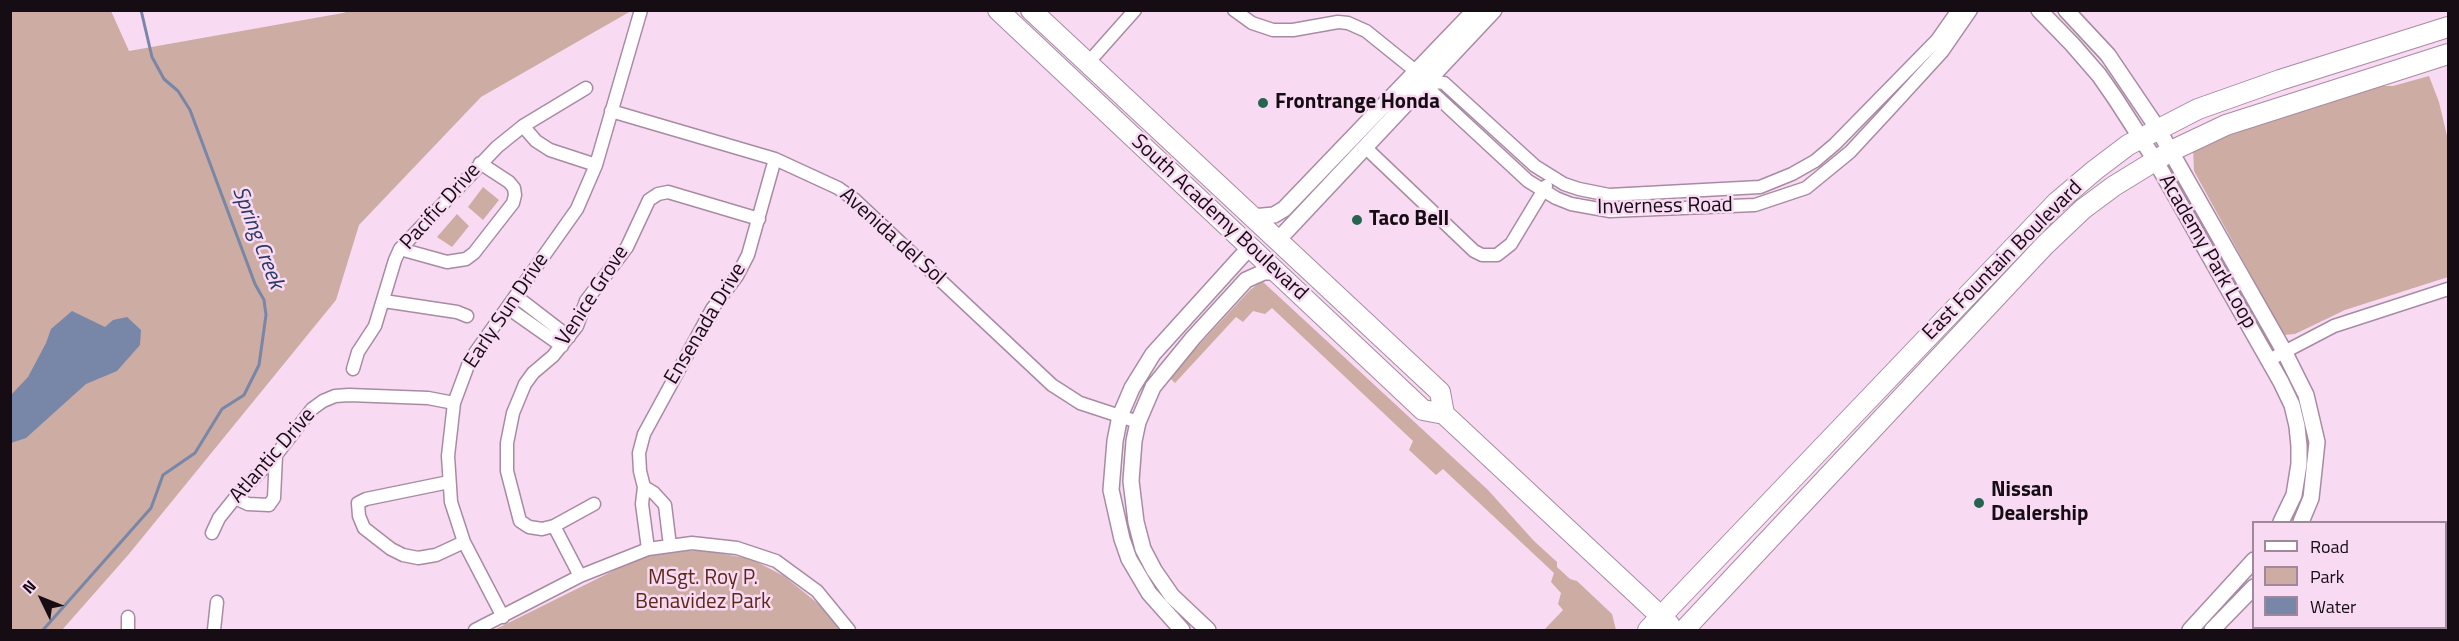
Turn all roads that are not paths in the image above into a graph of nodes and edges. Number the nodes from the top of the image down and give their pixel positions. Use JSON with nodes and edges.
{"nodes":[{"id":1,"x":641,"y":10,"type":"edge"},
{"id":2,"x":998,"y":10,"type":"edge"},
{"id":3,"x":1031,"y":10,"type":"edge"},
{"id":4,"x":1135,"y":10,"type":"edge"},
{"id":5,"x":1234,"y":10,"type":"edge"},
{"id":6,"x":1476,"y":10,"type":"edge"},
{"id":7,"x":1494,"y":10,"type":"edge"},
{"id":8,"x":1958,"y":10,"type":"edge"},
{"id":9,"x":1971,"y":10,"type":"edge"},
{"id":10,"x":2039,"y":10,"type":"edge"},
{"id":11,"x":2066,"y":10,"type":"edge"},
{"id":12,"x":2448,"y":27,"type":"edge"},
{"id":13,"x":2448,"y":54,"type":"edge"},
{"id":14,"x":1087,"y":64,"type":"junction"},
{"id":15,"x":1423,"y":76,"type":"junction"},
{"id":16,"x":585,"y":88,"type":"dead end"},
{"id":17,"x":1093,"y":100,"type":"junction"},
{"id":18,"x":611,"y":111,"type":"junction"},
{"id":19,"x":523,"y":126,"type":"junction"},
{"id":20,"x":2149,"y":134,"type":"junction"},
{"id":21,"x":1366,"y":148,"type":"junction"},
{"id":22,"x":2163,"y":156,"type":"junction"},
{"id":23,"x":775,"y":159,"type":"junction"},
{"id":24,"x":480,"y":163,"type":"junction"},
{"id":25,"x":596,"y":165,"type":"junction"},
{"id":26,"x":1551,"y":177,"type":"junction"},
{"id":27,"x":1543,"y":190,"type":"junction"},
{"id":28,"x":1252,"y":217,"type":"junction"},
{"id":29,"x":759,"y":219,"type":"junction"},
{"id":30,"x":1278,"y":240,"type":"junction"},
{"id":31,"x":1250,"y":248,"type":"junction"},
{"id":32,"x":400,"y":249,"type":"junction"},
{"id":33,"x":1277,"y":272,"type":"junction"},
{"id":34,"x":2448,"y":289,"type":"edge"},
{"id":35,"x":517,"y":297,"type":"junction"},
{"id":36,"x":384,"y":301,"type":"junction"},
{"id":37,"x":508,"y":308,"type":"junction"},
{"id":38,"x":467,"y":316,"type":"dead end"},
{"id":39,"x":565,"y":341,"type":"junction"},
{"id":40,"x":1387,"y":343,"type":"junction"},
{"id":41,"x":2284,"y":351,"type":"junction"},
{"id":42,"x":2269,"y":360,"type":"junction"},
{"id":43,"x":353,"y":369,"type":"dead end"},
{"id":44,"x":454,"y":404,"type":"junction"},
{"id":45,"x":1444,"y":414,"type":"junction"},
{"id":46,"x":1120,"y":416,"type":"junction"},
{"id":47,"x":1138,"y":422,"type":"junction"},
{"id":48,"x":276,"y":455,"type":"junction"},
{"id":49,"x":449,"y":482,"type":"junction"},
{"id":50,"x":644,"y":487,"type":"junction"},
{"id":51,"x":235,"y":498,"type":"junction"},
{"id":52,"x":594,"y":504,"type":"dead end"},
{"id":53,"x":2281,"y":521,"type":"edge"},
{"id":54,"x":2301,"y":521,"type":"edge"},
{"id":55,"x":554,"y":526,"type":"junction"},
{"id":56,"x":212,"y":533,"type":"dead end"},
{"id":57,"x":464,"y":542,"type":"junction"},
{"id":58,"x":670,"y":546,"type":"junction"},
{"id":59,"x":648,"y":549,"type":"junction"},
{"id":60,"x":2252,"y":561,"type":"edge"},
{"id":61,"x":580,"y":576,"type":"junction"},
{"id":62,"x":2252,"y":587,"type":"edge"},
{"id":63,"x":217,"y":602,"type":"dead end"},
{"id":64,"x":128,"y":617,"type":"dead end"},
{"id":65,"x":502,"y":617,"type":"junction"},
{"id":66,"x":1655,"y":623,"type":"edge"},
{"id":67,"x":128,"y":630,"type":"edge"},
{"id":68,"x":214,"y":630,"type":"edge"},
{"id":69,"x":475,"y":630,"type":"edge"},
{"id":70,"x":849,"y":630,"type":"edge"},
{"id":71,"x":1182,"y":630,"type":"edge"},
{"id":72,"x":1208,"y":630,"type":"edge"},
{"id":73,"x":1676,"y":630,"type":"edge"},
{"id":74,"x":1684,"y":630,"type":"edge"},
{"id":75,"x":2190,"y":630,"type":"edge"},
{"id":76,"x":2212,"y":630,"type":"edge"}],
"edges":[{"from":1,"to":18,"type":"street","name":"Early Sun Drive"},
{"from":2,"to":17,"type":"highway","name":"South Academy Boulevard"},
{"from":3,"to":14,"type":"highway","name":"South Academy Boulevard"},
{"from":4,"to":14,"type":"street"},
{"from":5,"to":15,"type":"street"},
{"from":6,"to":15,"type":"street"},
{"from":7,"to":15,"type":"street"},
{"from":8,"to":26,"type":"street","name":"Inverness Road"},
{"from":9,"to":27,"type":"street","name":"Inverness Road"},
{"from":10,"to":20,"type":"street","name":"Academy Park Loop"},
{"from":11,"to":20,"type":"street","name":"Academy Park Loop"},
{"from":12,"to":20,"type":"highway","name":"East Fountain Boulevard"},
{"from":13,"to":22,"type":"highway","name":"East Fountain Boulevard"},
{"from":14,"to":28,"type":"highway","name":"South Academy Boulevard"},
{"from":15,"to":21,"type":"street"},
{"from":15,"to":26,"type":"street","name":"Inverness Road"},
{"from":15,"to":27,"type":"street","name":"Inverness Road"},
{"from":15,"to":28,"type":"street"},
{"from":16,"to":19,"type":"street","name":"Pacific Drive"},
{"from":17,"to":30,"type":"highway"},
{"from":17,"to":31,"type":"highway","name":"South Academy Boulevard"},
{"from":18,"to":23,"type":"street","name":"Avenida del Sol"},
{"from":18,"to":25,"type":"street","name":"Early Sun Drive"},
{"from":19,"to":24,"type":"street","name":"Pacific Drive"},
{"from":19,"to":25,"type":"street"},
{"from":20,"to":22,"type":"street","name":"Academy Park Loop"},
{"from":20,"to":66,"type":"highway","name":"East Fountain Boulevard"},
{"from":21,"to":27,"type":"street"},
{"from":21,"to":30,"type":"street"},
{"from":22,"to":41,"type":"street","name":"Academy Park Loop"},
{"from":22,"to":42,"type":"street","name":"Academy Park Loop"},
{"from":22,"to":74,"type":"highway","name":"East Fountain Boulevard"},
{"from":23,"to":29,"type":"street","name":"Ensenada Drive"},
{"from":23,"to":46,"type":"street","name":"Avenida del Sol"},
{"from":24,"to":32,"type":"street","name":"Pacific Drive"},
{"from":24,"to":32,"type":"street"},
{"from":25,"to":35,"type":"street","name":"Early Sun Drive"},
{"from":26,"to":27,"type":"street"},
{"from":28,"to":30,"type":"highway","name":"South Academy Boulevard"},
{"from":29,"to":39,"type":"street","name":"Venice Grove"},
{"from":29,"to":50,"type":"street","name":"Ensenada Drive"},
{"from":30,"to":40,"type":"highway","name":"South Academy Boulevard"},
{"from":31,"to":33,"type":"highway","name":"South Academy Boulevard"},
{"from":31,"to":40,"type":"highway"},
{"from":31,"to":46,"type":"street"},
{"from":32,"to":36,"type":"street","name":"Pacific Drive"},
{"from":33,"to":45,"type":"highway","name":"South Academy Boulevard"},
{"from":33,"to":47,"type":"street"},
{"from":34,"to":41,"type":"street"},
{"from":35,"to":37,"type":"street","name":"Early Sun Drive"},
{"from":35,"to":39,"type":"street"},
{"from":36,"to":38,"type":"street"},
{"from":36,"to":43,"type":"street","name":"Pacific Drive"},
{"from":37,"to":39,"type":"street"},
{"from":37,"to":44,"type":"street","name":"Early Sun Drive"},
{"from":39,"to":55,"type":"street","name":"Venice Grove"},
{"from":40,"to":45,"type":"highway","name":"South Academy Boulevard"},
{"from":41,"to":42,"type":"street"},
{"from":41,"to":54,"type":"street","name":"Academy Park Loop"},
{"from":42,"to":53,"type":"street","name":"Academy Park Loop"},
{"from":44,"to":48,"type":"street","name":"Atlantic Drive"},
{"from":44,"to":49,"type":"street","name":"Early Sun Drive"},
{"from":45,"to":66,"type":"highway","name":"South Academy Boulevard"},
{"from":46,"to":47,"type":"street","name":"Avenida del Sol"},
{"from":46,"to":71,"type":"street"},
{"from":47,"to":72,"type":"street"},
{"from":48,"to":51,"type":"street","name":"Atlantic Drive"},
{"from":48,"to":51,"type":"street"},
{"from":49,"to":57,"type":"street","name":"Early Sun Drive"},
{"from":49,"to":57,"type":"street"},
{"from":50,"to":58,"type":"street"},
{"from":50,"to":59,"type":"street","name":"Ensenada Drive"},
{"from":51,"to":56,"type":"street","name":"Atlantic Drive"},
{"from":52,"to":55,"type":"street"},
{"from":55,"to":61,"type":"street"},
{"from":57,"to":65,"type":"street","name":"Early Sun Drive"},
{"from":58,"to":59,"type":"street"},
{"from":58,"to":70,"type":"street"},
{"from":59,"to":61,"type":"street"},
{"from":60,"to":75,"type":"street"},
{"from":61,"to":65,"type":"street"},
{"from":62,"to":76,"type":"street"},
{"from":63,"to":68,"type":"street"},
{"from":64,"to":67,"type":"street"},
{"from":65,"to":69,"type":"street"},
{"from":66,"to":73,"type":"highway","name":"South Academy Boulevard"}]}
